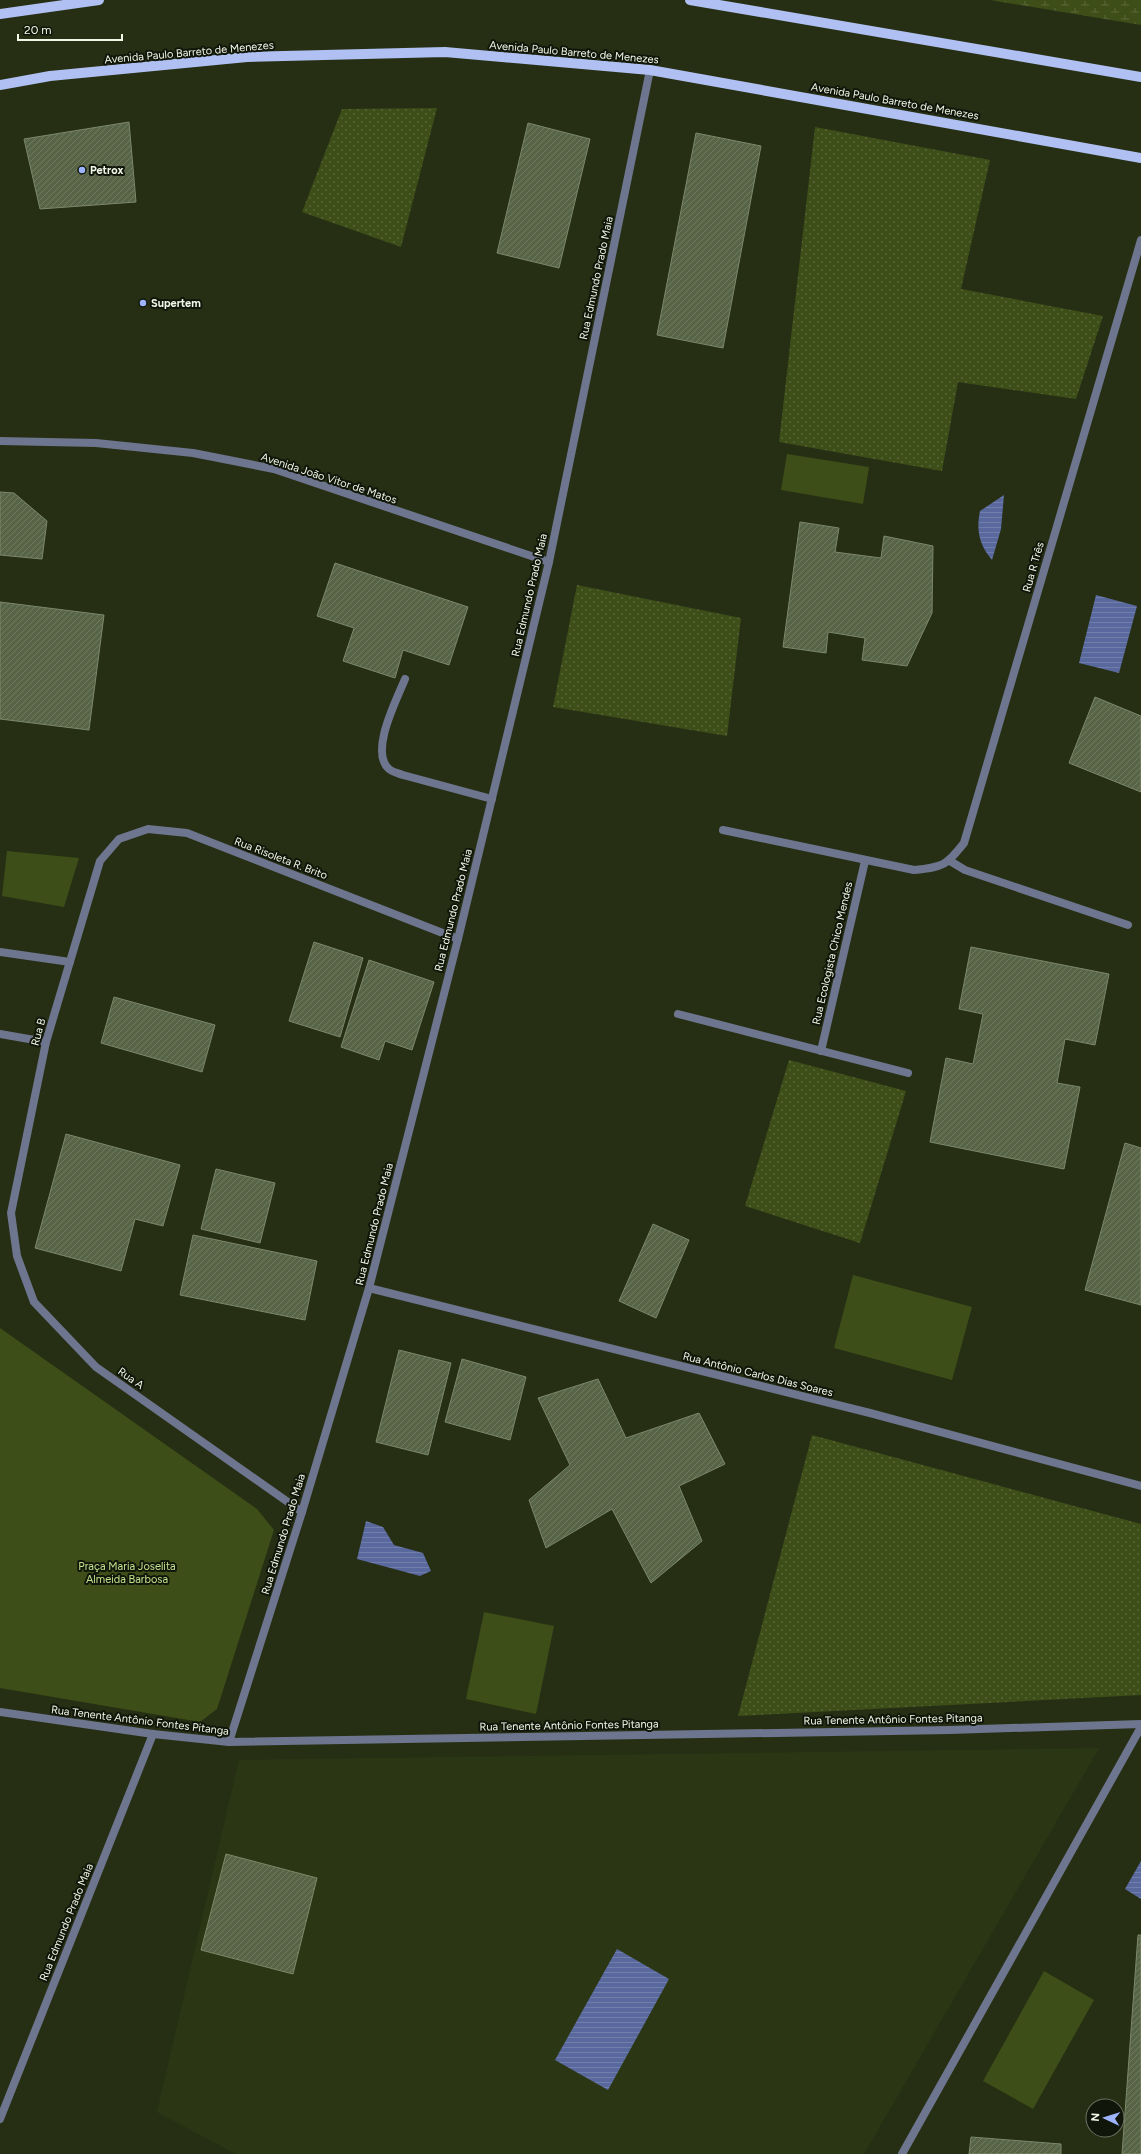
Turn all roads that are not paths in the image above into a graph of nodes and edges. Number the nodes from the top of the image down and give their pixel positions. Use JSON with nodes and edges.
{"nodes":[{"id":1,"x":99,"y":0,"type":"edge"},
{"id":2,"x":690,"y":0,"type":"edge"},
{"id":3,"x":0,"y":14,"type":"edge"},
{"id":4,"x":650,"y":70,"type":"junction"},
{"id":5,"x":1141,"y":77,"type":"edge"},
{"id":6,"x":0,"y":85,"type":"edge"},
{"id":7,"x":1141,"y":158,"type":"edge"},
{"id":8,"x":1141,"y":240,"type":"edge"},
{"id":9,"x":0,"y":441,"type":"edge"},
{"id":10,"x":549,"y":562,"type":"junction"},
{"id":11,"x":405,"y":679,"type":"dead end"},
{"id":12,"x":492,"y":799,"type":"junction"},
{"id":13,"x":723,"y":830,"type":"dead end"},
{"id":14,"x":950,"y":860,"type":"junction"},
{"id":15,"x":100,"y":861,"type":"joint"},
{"id":16,"x":865,"y":861,"type":"junction"},
{"id":17,"x":1128,"y":925,"type":"dead end"},
{"id":18,"x":458,"y":939,"type":"junction"},
{"id":19,"x":0,"y":952,"type":"edge"},
{"id":20,"x":70,"y":962,"type":"junction"},
{"id":21,"x":678,"y":1014,"type":"dead end"},
{"id":22,"x":0,"y":1034,"type":"edge"},
{"id":23,"x":46,"y":1042,"type":"junction"},
{"id":24,"x":821,"y":1051,"type":"junction"},
{"id":25,"x":908,"y":1073,"type":"dead end"},
{"id":26,"x":11,"y":1213,"type":"joint"},
{"id":27,"x":368,"y":1288,"type":"junction"},
{"id":28,"x":1141,"y":1486,"type":"edge"},
{"id":29,"x":302,"y":1512,"type":"junction"},
{"id":30,"x":0,"y":1712,"type":"edge"},
{"id":31,"x":1141,"y":1726,"type":"edge"},
{"id":32,"x":152,"y":1734,"type":"junction"},
{"id":33,"x":229,"y":1742,"type":"junction"},
{"id":34,"x":0,"y":2118,"type":"edge"},
{"id":35,"x":902,"y":2154,"type":"edge"}],
"edges":[{"from":1,"to":3,"type":"main road"},
{"from":2,"to":5,"type":"main road"},
{"from":4,"to":6,"type":"main road","name":"Avenida Paulo Barreto de Menezes"},
{"from":4,"to":7,"type":"main road","name":"Avenida Paulo Barreto de Menezes"},
{"from":4,"to":10,"type":"street","name":"Rua Edmundo Prado Maia"},
{"from":8,"to":14,"type":"street","name":"Rua R Três"},
{"from":9,"to":10,"type":"street","name":"Avenida João Vitor de Matos"},
{"from":10,"to":12,"type":"street","name":"Rua Edmundo Prado Maia"},
{"from":11,"to":12,"type":"street"},
{"from":12,"to":18,"type":"street","name":"Rua Edmundo Prado Maia"},
{"from":13,"to":16,"type":"street"},
{"from":14,"to":16,"type":"street","name":"Rua R Três"},
{"from":14,"to":17,"type":"street"},
{"from":15,"to":18,"type":"street","name":"Rua Risoleta R. Brito"},
{"from":15,"to":20,"type":"street","name":"Rua B"},
{"from":16,"to":24,"type":"street","name":"Rua Ecologista Chico Mendes"},
{"from":18,"to":27,"type":"street","name":"Rua Edmundo Prado Maia"},
{"from":19,"to":20,"type":"street"},
{"from":20,"to":23,"type":"street","name":"Rua B"},
{"from":21,"to":24,"type":"street"},
{"from":22,"to":23,"type":"street"},
{"from":23,"to":26,"type":"street","name":"Rua B"},
{"from":24,"to":25,"type":"street"},
{"from":26,"to":29,"type":"street","name":"Rua A"},
{"from":27,"to":28,"type":"street","name":"Rua Antônio Carlos Dias Soares"},
{"from":27,"to":29,"type":"street","name":"Rua Edmundo Prado Maia"},
{"from":29,"to":33,"type":"street","name":"Rua Edmundo Prado Maia"},
{"from":30,"to":32,"type":"street","name":"Rua Tenente Antônio Fontes Pitanga"},
{"from":31,"to":33,"type":"street","name":"Rua Tenente Antônio Fontes Pitanga"},
{"from":31,"to":35,"type":"street"},
{"from":32,"to":33,"type":"street","name":"Rua Tenente Antônio Fontes Pitanga"},
{"from":32,"to":34,"type":"street","name":"Rua Edmundo Prado Maia"}]}
